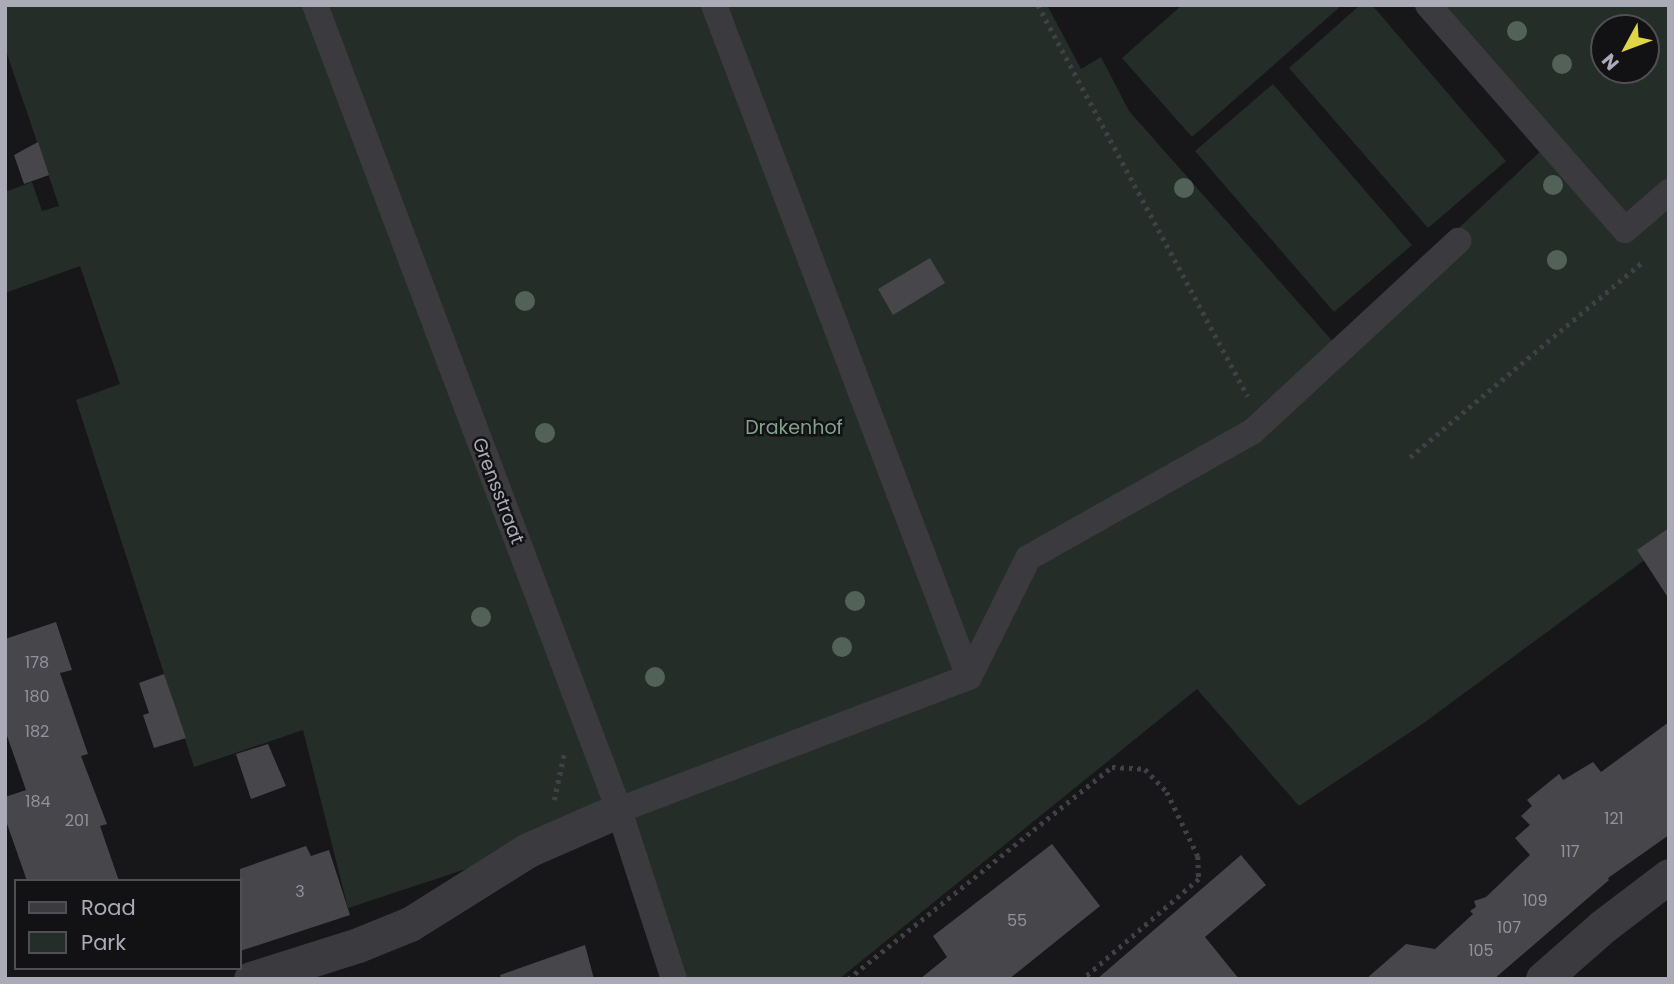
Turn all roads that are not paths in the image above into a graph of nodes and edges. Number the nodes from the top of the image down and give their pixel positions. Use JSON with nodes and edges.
{"nodes":[{"id":1,"x":315,"y":5,"type":"edge"},
{"id":2,"x":714,"y":5,"type":"edge"},
{"id":3,"x":1428,"y":5,"type":"edge"},
{"id":4,"x":1669,"y":192,"type":"edge"},
{"id":5,"x":1458,"y":241,"type":"dead end"},
{"id":6,"x":969,"y":677,"type":"junction"},
{"id":7,"x":619,"y":810,"type":"junction"},
{"id":8,"x":1669,"y":876,"type":"edge"},
{"id":9,"x":251,"y":979,"type":"edge"},
{"id":10,"x":674,"y":979,"type":"edge"},
{"id":11,"x":1543,"y":979,"type":"edge"}],
"edges":[{"from":1,"to":7,"type":"street","name":"Grensstraat"},
{"from":2,"to":6,"type":"street"},
{"from":3,"to":4,"type":"street"},
{"from":5,"to":6,"type":"street"},
{"from":6,"to":7,"type":"street"},
{"from":7,"to":9,"type":"street"},
{"from":7,"to":10,"type":"street","name":"Grensstraat"},
{"from":8,"to":11,"type":"street"}]}
